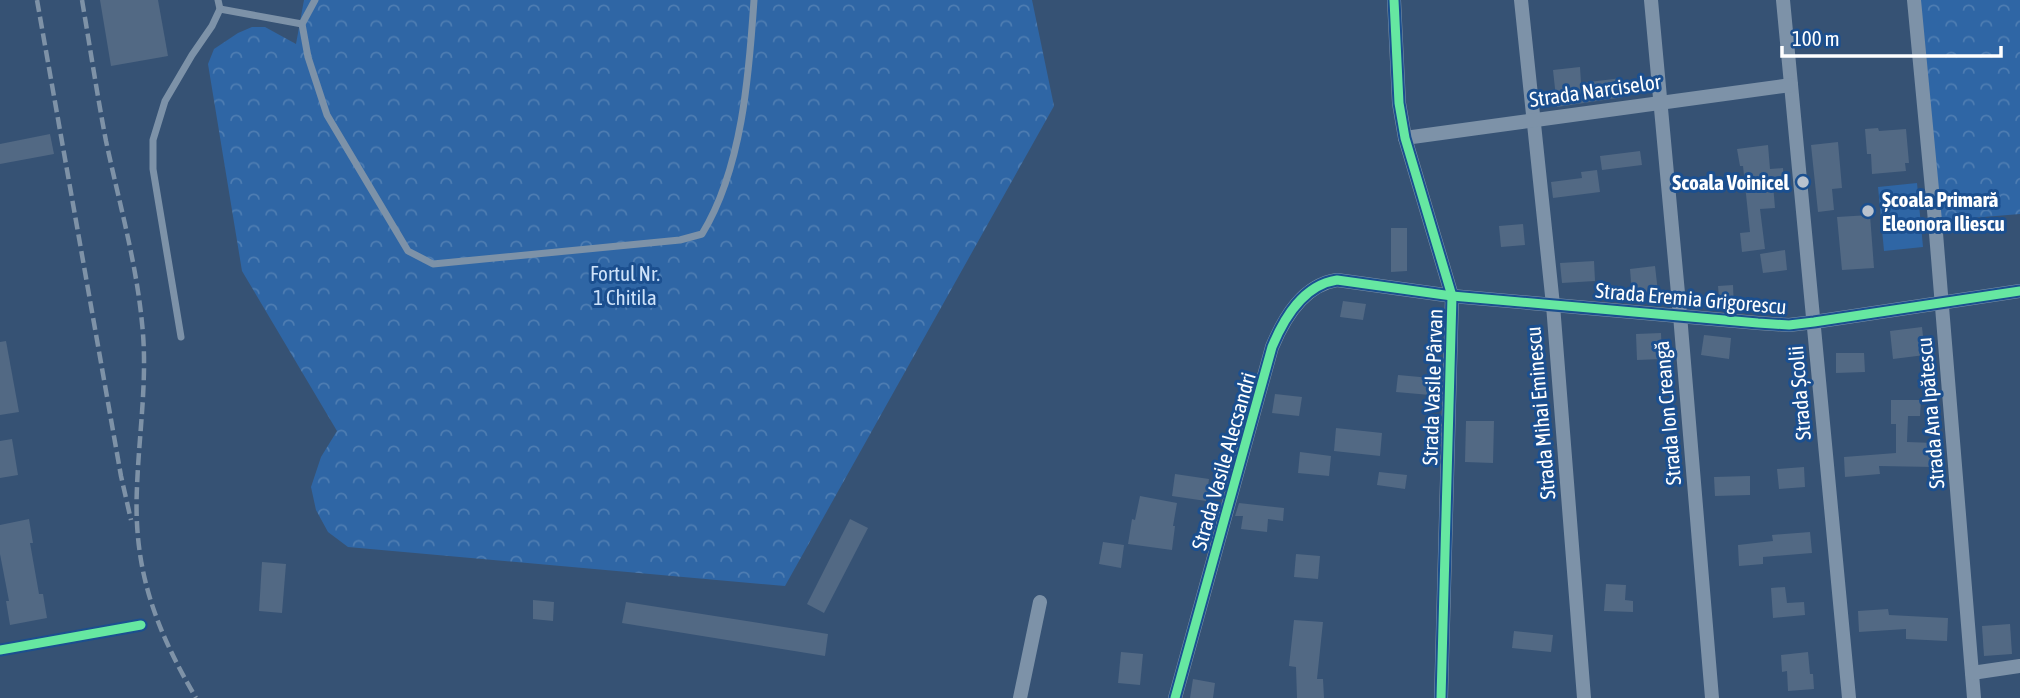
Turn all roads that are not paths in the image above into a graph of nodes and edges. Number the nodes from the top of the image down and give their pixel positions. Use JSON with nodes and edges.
{"nodes":[{"id":1,"x":315,"y":0,"type":"edge"},
{"id":2,"x":754,"y":0,"type":"edge"},
{"id":3,"x":1394,"y":0,"type":"edge"},
{"id":4,"x":1521,"y":0,"type":"edge"},
{"id":5,"x":1651,"y":0,"type":"edge"},
{"id":6,"x":1783,"y":0,"type":"edge"},
{"id":7,"x":1914,"y":0,"type":"edge"},
{"id":8,"x":219,"y":4,"type":"edge"},
{"id":9,"x":302,"y":24,"type":"junction"},
{"id":10,"x":1791,"y":85,"type":"junction"},
{"id":11,"x":1660,"y":102,"type":"junction"},
{"id":12,"x":1533,"y":120,"type":"junction"},
{"id":13,"x":1405,"y":138,"type":"junction"},
{"id":14,"x":1358,"y":283,"type":"joint"},
{"id":15,"x":2020,"y":291,"type":"edge"},
{"id":16,"x":1452,"y":296,"type":"junction"},
{"id":17,"x":1942,"y":303,"type":"junction"},
{"id":18,"x":1553,"y":305,"type":"junction"},
{"id":19,"x":1680,"y":315,"type":"junction"},
{"id":20,"x":1814,"y":322,"type":"junction"},
{"id":21,"x":181,"y":337,"type":"dead end"},
{"id":22,"x":1040,"y":602,"type":"dead end"},
{"id":23,"x":141,"y":625,"type":"dead end"},
{"id":24,"x":0,"y":650,"type":"edge"},
{"id":25,"x":2020,"y":666,"type":"edge"},
{"id":26,"x":1972,"y":673,"type":"junction"},
{"id":27,"x":1020,"y":698,"type":"edge"},
{"id":28,"x":1175,"y":698,"type":"edge"},
{"id":29,"x":1441,"y":698,"type":"edge"},
{"id":30,"x":1584,"y":698,"type":"edge"},
{"id":31,"x":1712,"y":698,"type":"edge"},
{"id":32,"x":1849,"y":698,"type":"edge"},
{"id":33,"x":1974,"y":698,"type":"edge"}],
"edges":[{"from":1,"to":9,"type":"lane"},
{"from":2,"to":9,"type":"lane"},
{"from":3,"to":13,"type":"street","name":"Strada Vasile Pârvan"},
{"from":4,"to":12,"type":"street","name":"Strada Mihai Eminescu"},
{"from":5,"to":11,"type":"street","name":"Strada Ion Creangă"},
{"from":6,"to":10,"type":"street","name":"Strada Școlii"},
{"from":7,"to":17,"type":"street","name":"Strada Ana Ipătescu"},
{"from":8,"to":9,"type":"lane"},
{"from":8,"to":21,"type":"lane"},
{"from":10,"to":11,"type":"street","name":"Strada Narciselor"},
{"from":10,"to":20,"type":"street","name":"Strada Școlii"},
{"from":11,"to":12,"type":"street","name":"Strada Narciselor"},
{"from":11,"to":19,"type":"street","name":"Strada Ion Creangă"},
{"from":12,"to":13,"type":"street","name":"Strada Narciselor"},
{"from":12,"to":18,"type":"street","name":"Strada Mihai Eminescu"},
{"from":13,"to":16,"type":"street","name":"Strada Vasile Pârvan"},
{"from":14,"to":16,"type":"street","name":"Strada Eremia Grigorescu"},
{"from":14,"to":28,"type":"street","name":"Strada Vasile Alecsandri"},
{"from":15,"to":17,"type":"street","name":"Strada Eremia Grigorescu"},
{"from":16,"to":18,"type":"street","name":"Strada Eremia Grigorescu"},
{"from":16,"to":29,"type":"street","name":"Strada Vasile Pârvan"},
{"from":17,"to":20,"type":"street","name":"Strada Eremia Grigorescu"},
{"from":17,"to":26,"type":"street","name":"Strada Ana Ipătescu"},
{"from":18,"to":19,"type":"street","name":"Strada Eremia Grigorescu"},
{"from":18,"to":30,"type":"street","name":"Strada Mihai Eminescu"},
{"from":19,"to":20,"type":"street","name":"Strada Eremia Grigorescu"},
{"from":19,"to":31,"type":"street","name":"Strada Ion Creangă"},
{"from":20,"to":32,"type":"street","name":"Strada Școlii"},
{"from":22,"to":27,"type":"street"},
{"from":23,"to":24,"type":"lane"},
{"from":25,"to":26,"type":"street"},
{"from":26,"to":33,"type":"street","name":"Strada Ana Ipătescu"}]}
